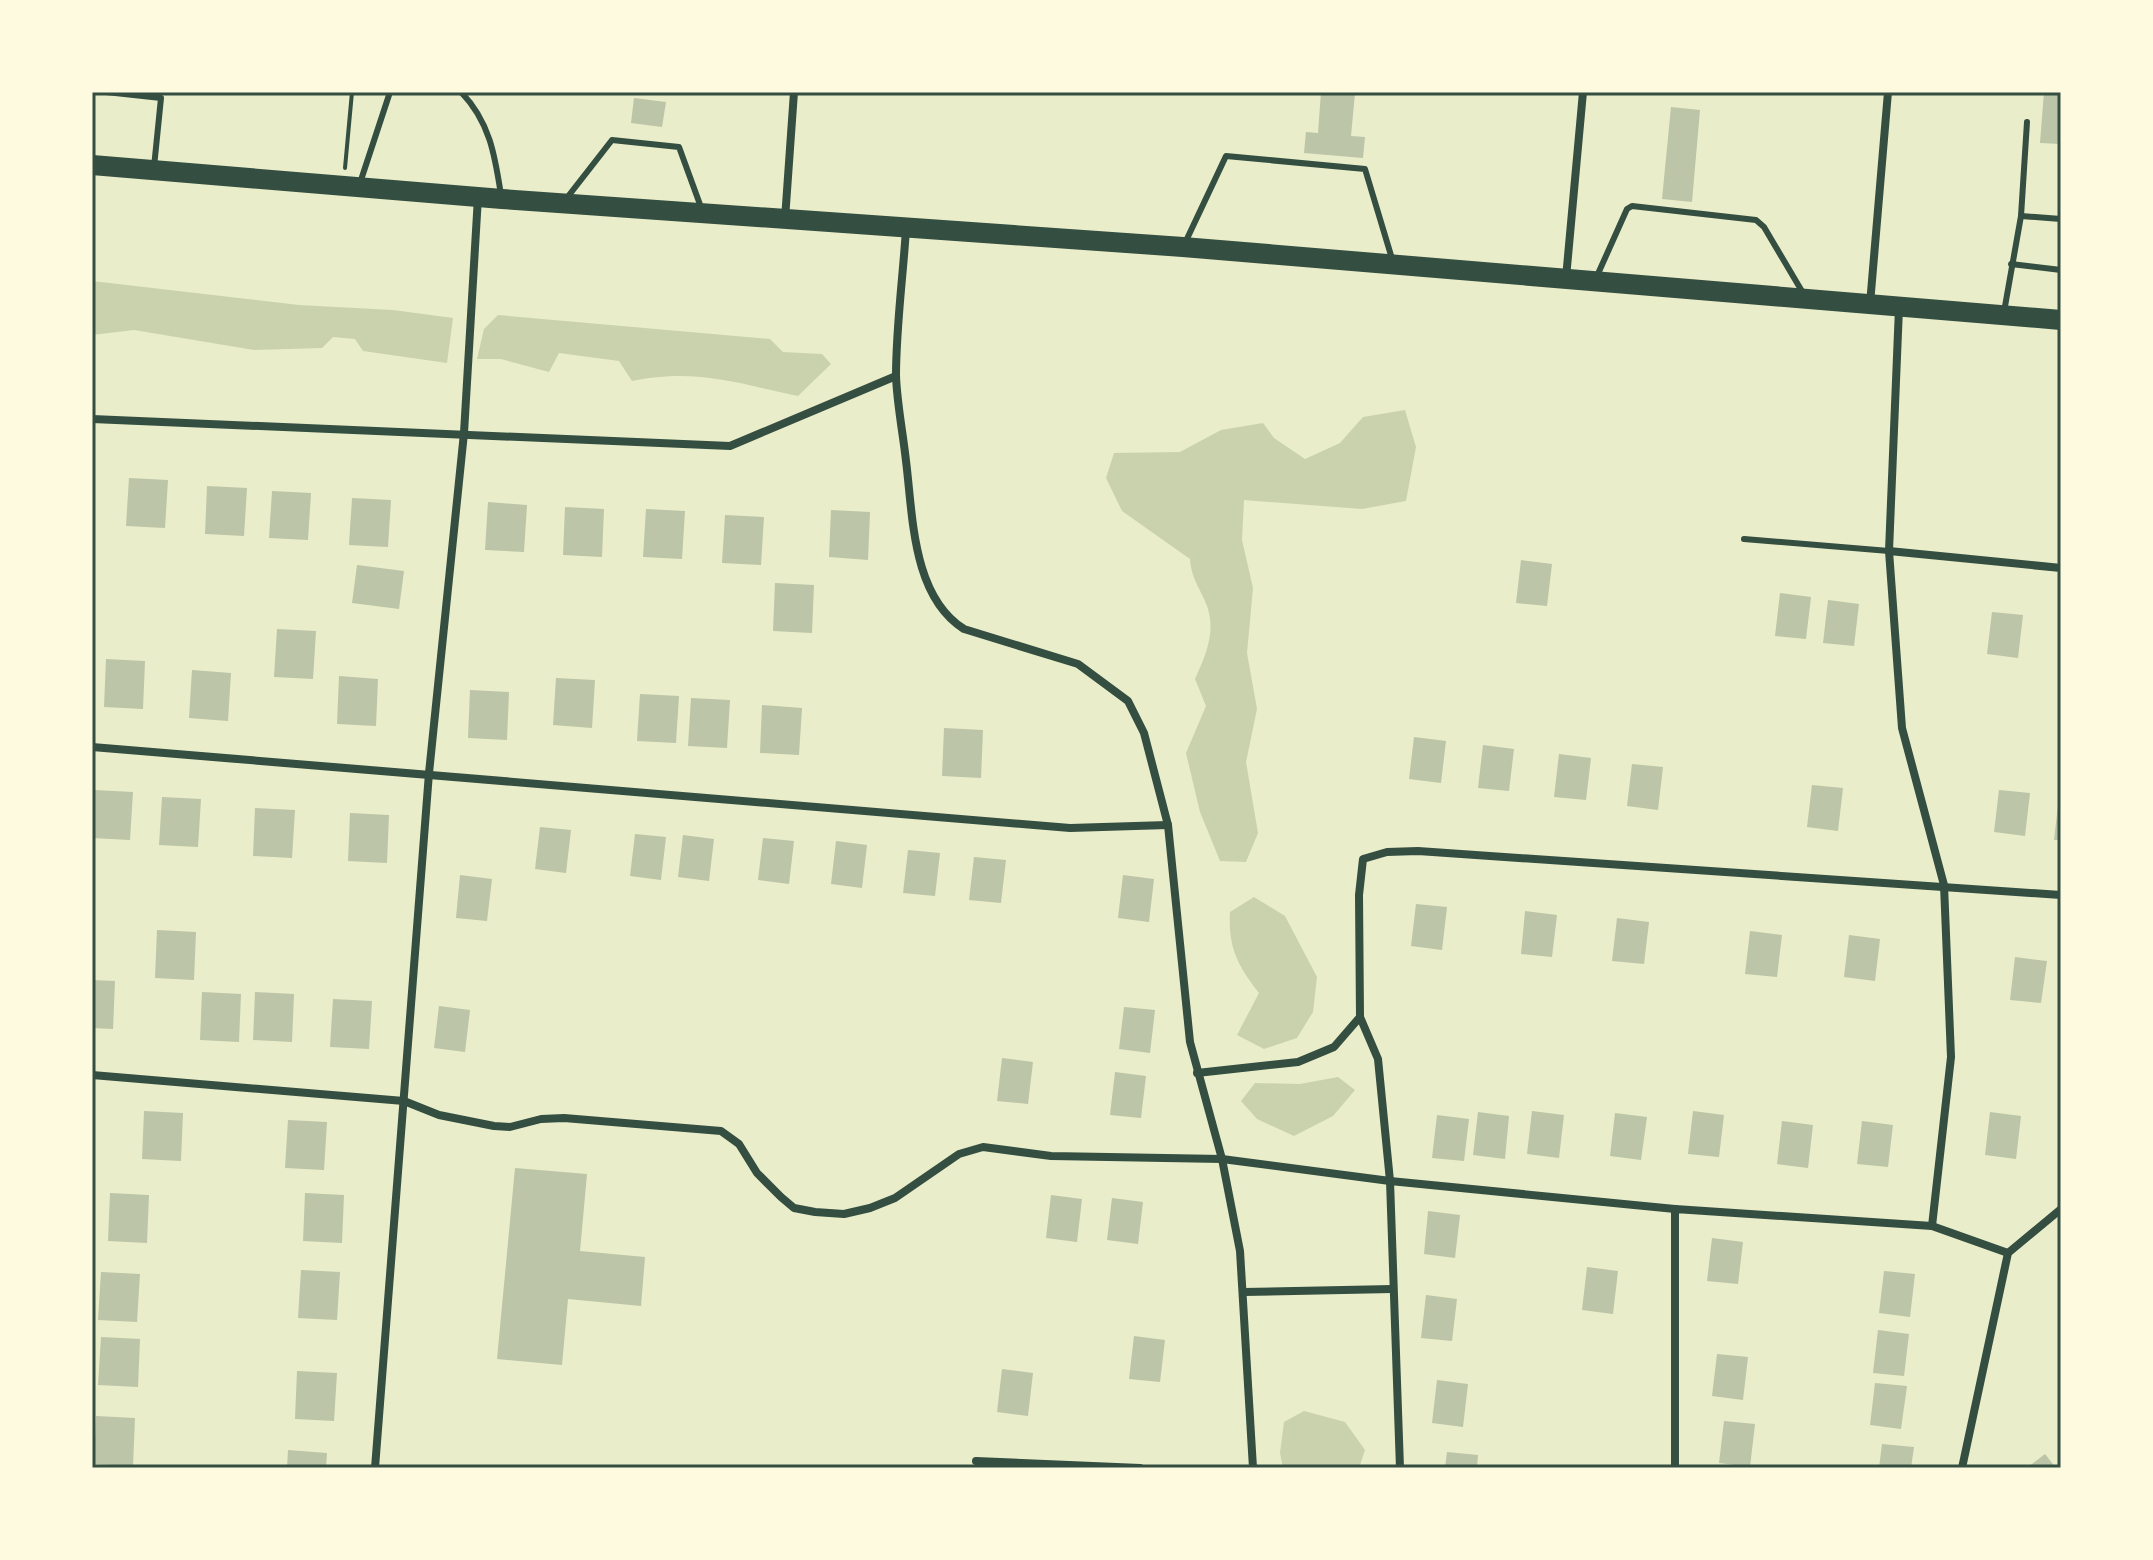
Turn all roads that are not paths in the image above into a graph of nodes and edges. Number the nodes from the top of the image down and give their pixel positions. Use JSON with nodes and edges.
{"nodes":[{"id":1,"x":106,"y":92,"type":"edge"},
{"id":2,"x":390,"y":92,"type":"edge"},
{"id":3,"x":461,"y":92,"type":"edge"},
{"id":4,"x":794,"y":92,"type":"edge"},
{"id":5,"x":1583,"y":92,"type":"edge"},
{"id":6,"x":1888,"y":92,"type":"edge"},
{"id":7,"x":2027,"y":122,"type":"dead end"},
{"id":8,"x":92,"y":165,"type":"edge"},
{"id":9,"x":154,"y":170,"type":"junction"},
{"id":10,"x":351,"y":187,"type":"junction"},
{"id":11,"x":478,"y":197,"type":"junction"},
{"id":12,"x":502,"y":199,"type":"junction"},
{"id":13,"x":563,"y":203,"type":"junction"},
{"id":14,"x":703,"y":213,"type":"junction"},
{"id":15,"x":2021,"y":216,"type":"junction"},
{"id":16,"x":785,"y":219,"type":"junction"},
{"id":17,"x":2061,"y":219,"type":"edge"},
{"id":18,"x":906,"y":228,"type":"junction"},
{"id":19,"x":1183,"y":247,"type":"junction"},
{"id":20,"x":2011,"y":264,"type":"junction"},
{"id":21,"x":1394,"y":265,"type":"junction"},
{"id":22,"x":2061,"y":270,"type":"edge"},
{"id":23,"x":1566,"y":280,"type":"junction"},
{"id":24,"x":1594,"y":282,"type":"junction"},
{"id":25,"x":1807,"y":300,"type":"junction"},
{"id":26,"x":1870,"y":304,"type":"junction"},
{"id":27,"x":1899,"y":308,"type":"junction"},
{"id":28,"x":2003,"y":316,"type":"junction"},
{"id":29,"x":2061,"y":320,"type":"edge"},
{"id":30,"x":896,"y":376,"type":"junction"},
{"id":31,"x":92,"y":419,"type":"edge"},
{"id":32,"x":464,"y":433,"type":"junction"},
{"id":33,"x":1744,"y":539,"type":"dead end"},
{"id":34,"x":1889,"y":551,"type":"junction"},
{"id":35,"x":2061,"y":568,"type":"edge"},
{"id":36,"x":92,"y":747,"type":"edge"},
{"id":37,"x":429,"y":773,"type":"junction"},
{"id":38,"x":1168,"y":825,"type":"junction"},
{"id":39,"x":1944,"y":885,"type":"junction"},
{"id":40,"x":2061,"y":895,"type":"edge"},
{"id":41,"x":1360,"y":1017,"type":"junction"},
{"id":42,"x":1197,"y":1073,"type":"junction"},
{"id":43,"x":92,"y":1075,"type":"edge"},
{"id":44,"x":404,"y":1101,"type":"junction"},
{"id":45,"x":1222,"y":1159,"type":"junction"},
{"id":46,"x":1390,"y":1181,"type":"junction"},
{"id":47,"x":1675,"y":1209,"type":"junction"},
{"id":48,"x":2061,"y":1209,"type":"edge"},
{"id":49,"x":1932,"y":1226,"type":"junction"},
{"id":50,"x":2008,"y":1253,"type":"junction"},
{"id":51,"x":1392,"y":1289,"type":"junction"},
{"id":52,"x":1244,"y":1292,"type":"junction"},
{"id":53,"x":976,"y":1461,"type":"dead end"},
{"id":54,"x":375,"y":1468,"type":"edge"},
{"id":55,"x":1140,"y":1468,"type":"edge"},
{"id":56,"x":1253,"y":1468,"type":"edge"},
{"id":57,"x":1400,"y":1468,"type":"edge"},
{"id":58,"x":1675,"y":1468,"type":"edge"},
{"id":59,"x":1962,"y":1468,"type":"edge"}],
"edges":[{"from":1,"to":9,"type":"lane"},
{"from":2,"to":10,"type":"lane"},
{"from":3,"to":12,"type":"lane"},
{"from":4,"to":16,"type":"street"},
{"from":5,"to":23,"type":"street"},
{"from":6,"to":26,"type":"street"},
{"from":7,"to":15,"type":"lane"},
{"from":8,"to":9,"type":"highway"},
{"from":9,"to":10,"type":"highway"},
{"from":10,"to":11,"type":"highway"},
{"from":11,"to":12,"type":"highway"},
{"from":11,"to":32,"type":"street"},
{"from":12,"to":13,"type":"highway"},
{"from":13,"to":14,"type":"highway"},
{"from":13,"to":14,"type":"lane"},
{"from":14,"to":16,"type":"highway"},
{"from":15,"to":17,"type":"lane"},
{"from":15,"to":20,"type":"lane"},
{"from":16,"to":18,"type":"highway"},
{"from":18,"to":19,"type":"highway"},
{"from":18,"to":30,"type":"street"},
{"from":19,"to":21,"type":"highway"},
{"from":19,"to":21,"type":"lane"},
{"from":20,"to":22,"type":"lane"},
{"from":20,"to":28,"type":"lane"},
{"from":21,"to":23,"type":"highway"},
{"from":23,"to":24,"type":"highway"},
{"from":24,"to":25,"type":"highway"},
{"from":24,"to":25,"type":"lane"},
{"from":25,"to":26,"type":"highway"},
{"from":26,"to":27,"type":"highway"},
{"from":27,"to":28,"type":"highway"},
{"from":27,"to":34,"type":"street"},
{"from":28,"to":29,"type":"highway"},
{"from":30,"to":32,"type":"street"},
{"from":30,"to":38,"type":"street"},
{"from":31,"to":32,"type":"street"},
{"from":32,"to":37,"type":"street"},
{"from":33,"to":34,"type":"lane"},
{"from":34,"to":35,"type":"street"},
{"from":34,"to":39,"type":"street"},
{"from":36,"to":37,"type":"street"},
{"from":37,"to":38,"type":"street"},
{"from":37,"to":44,"type":"street"},
{"from":38,"to":42,"type":"street"},
{"from":39,"to":40,"type":"street"},
{"from":39,"to":41,"type":"street"},
{"from":39,"to":49,"type":"street"},
{"from":41,"to":42,"type":"street"},
{"from":41,"to":46,"type":"street"},
{"from":42,"to":45,"type":"street"},
{"from":43,"to":44,"type":"street"},
{"from":44,"to":45,"type":"street"},
{"from":44,"to":54,"type":"street"},
{"from":45,"to":46,"type":"street"},
{"from":45,"to":52,"type":"street"},
{"from":46,"to":47,"type":"street"},
{"from":46,"to":51,"type":"street"},
{"from":47,"to":49,"type":"street"},
{"from":47,"to":58,"type":"street"},
{"from":48,"to":50,"type":"street"},
{"from":49,"to":50,"type":"street"},
{"from":50,"to":59,"type":"street"},
{"from":51,"to":52,"type":"street"},
{"from":51,"to":57,"type":"street"},
{"from":52,"to":56,"type":"street"},
{"from":53,"to":55,"type":"street"}]}
